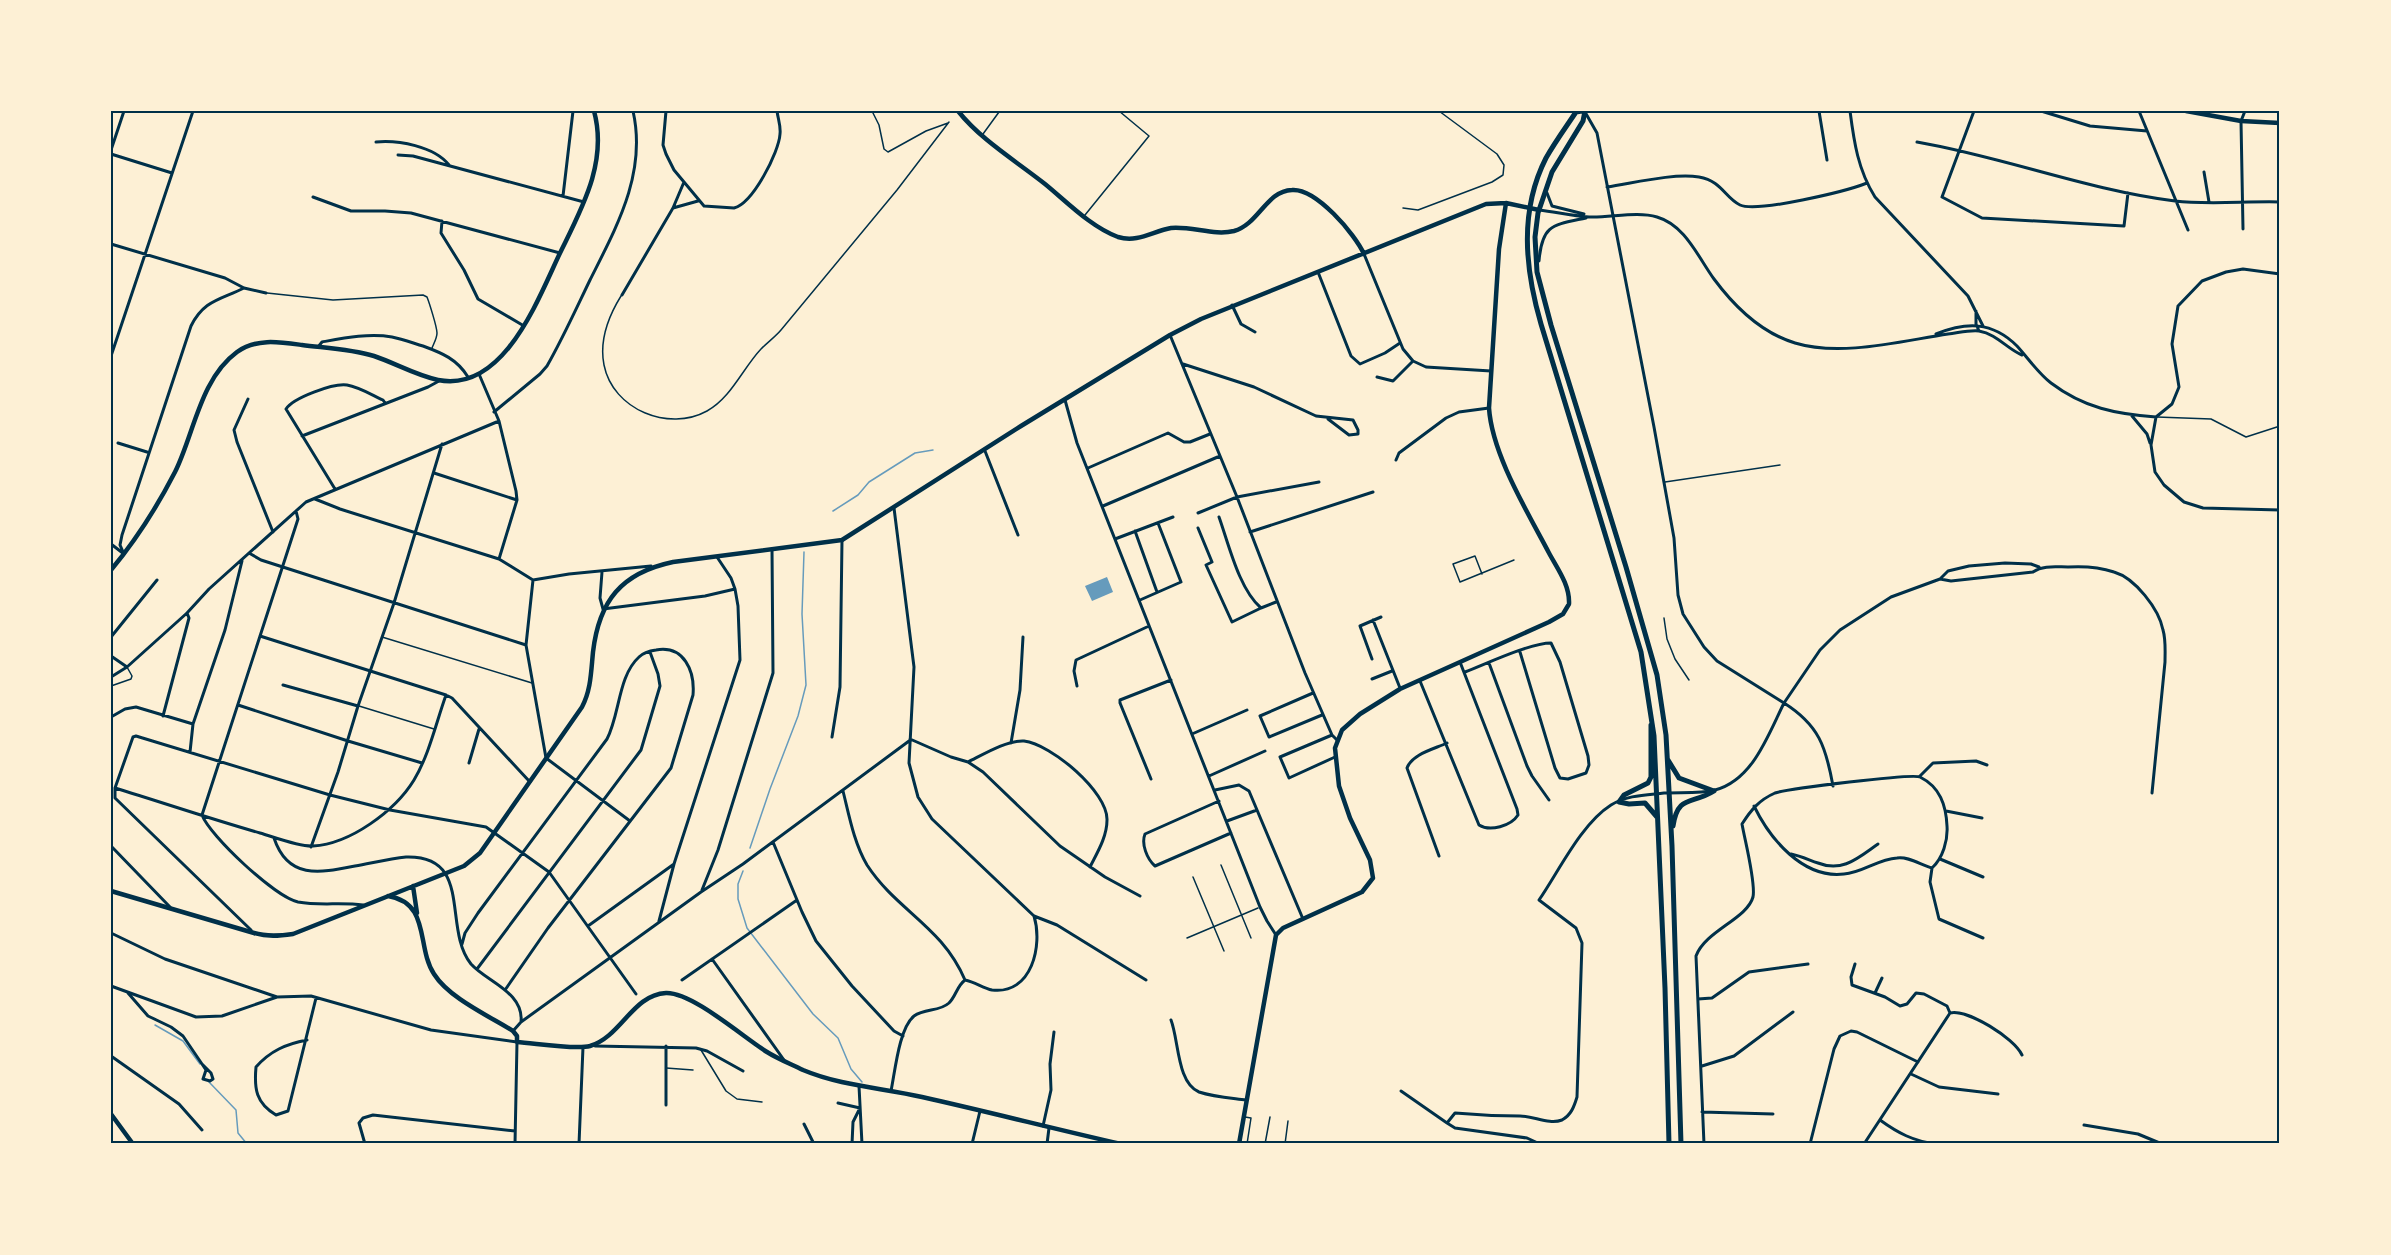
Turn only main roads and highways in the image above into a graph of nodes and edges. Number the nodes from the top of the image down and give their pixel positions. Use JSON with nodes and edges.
{"nodes":[{"id":1,"x":1584,"y":111,"type":"edge"},
{"id":2,"x":1652,"y":717,"type":"junction"},
{"id":3,"x":1667,"y":757,"type":"junction"},
{"id":4,"x":1658,"y":818,"type":"junction"},
{"id":5,"x":1672,"y":846,"type":"junction"},
{"id":6,"x":1669,"y":1144,"type":"edge"},
{"id":7,"x":1682,"y":1144,"type":"edge"}],
"edges":[{"from":1,"to":2,"type":"main road"},
{"from":1,"to":3,"type":"main road"},
{"from":2,"to":4,"type":"main road"},
{"from":2,"to":4,"type":"main road"},
{"from":3,"to":5,"type":"main road"},
{"from":3,"to":5,"type":"main road"},
{"from":4,"to":6,"type":"main road"},
{"from":5,"to":7,"type":"main road"}]}
